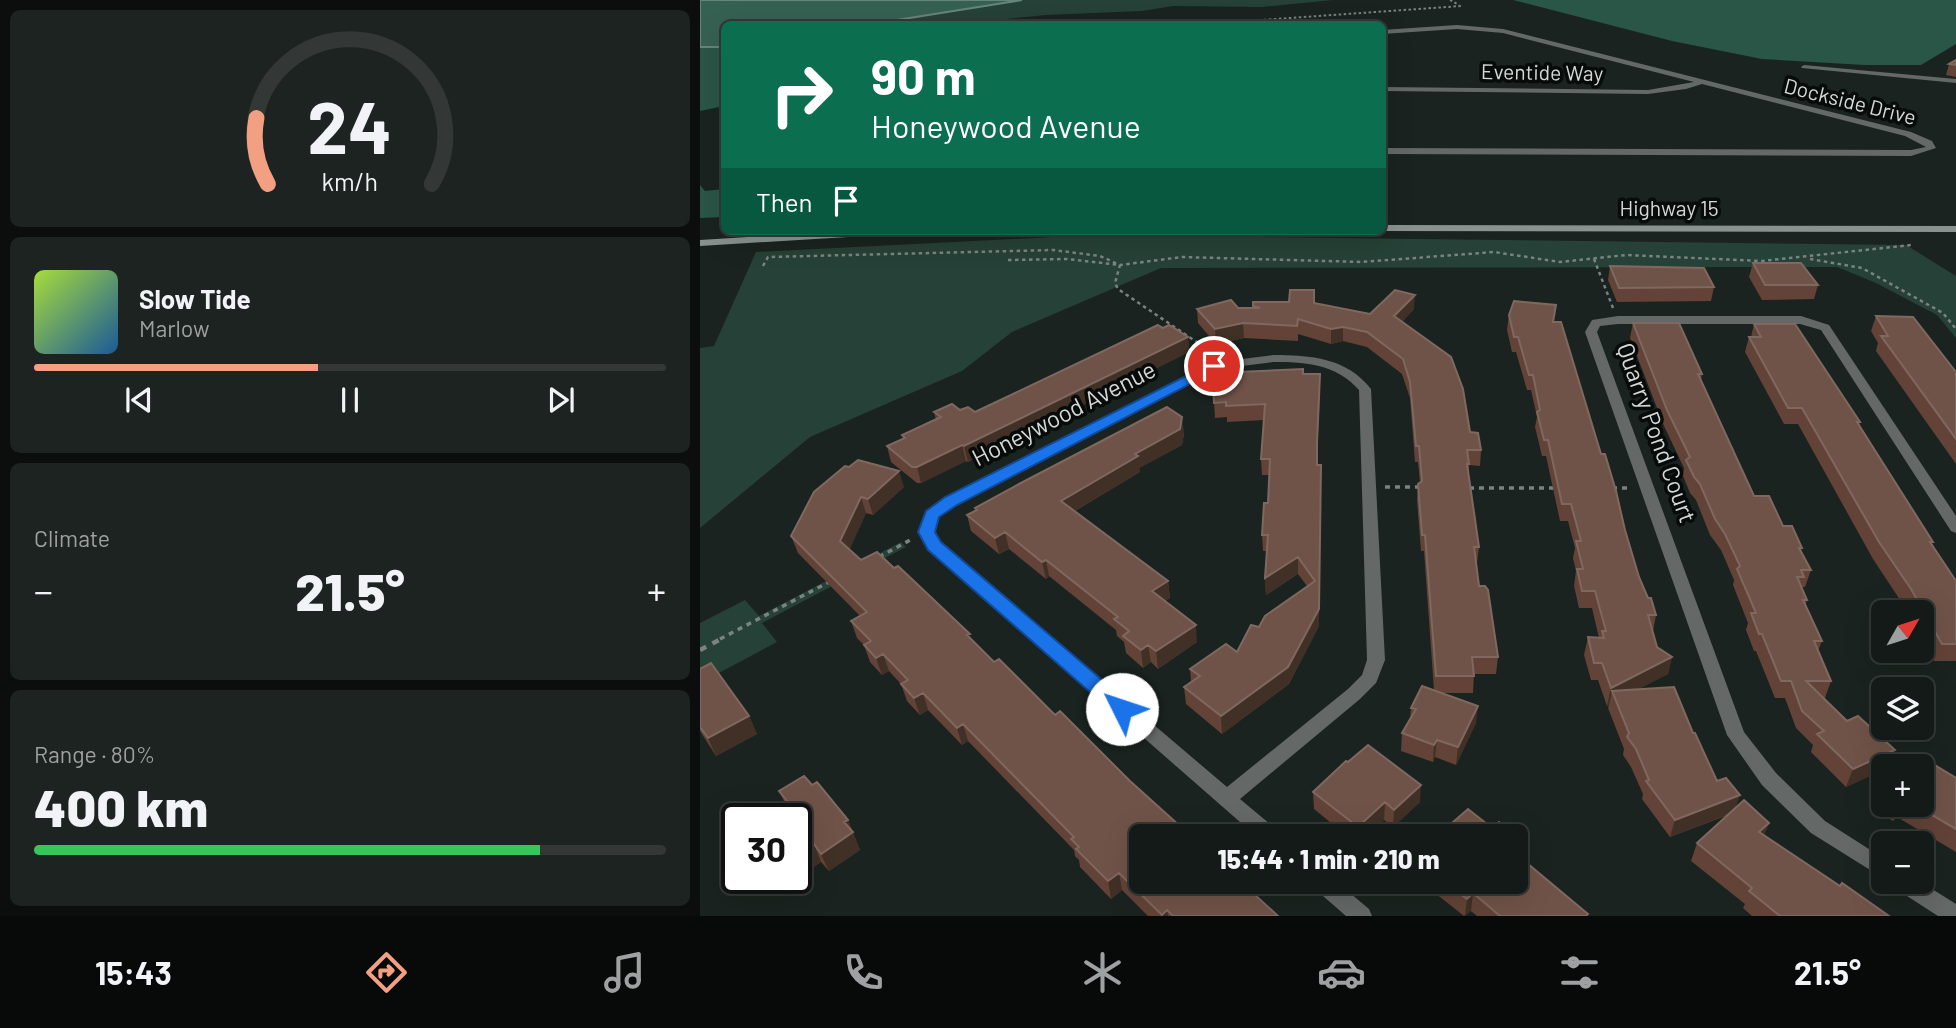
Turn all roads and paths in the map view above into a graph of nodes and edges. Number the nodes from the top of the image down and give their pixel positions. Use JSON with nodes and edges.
{"nodes":[{"id":1,"x":1450,"y":0,"type":"edge"},
{"id":2,"x":1247,"y":21,"type":"edge"},
{"id":3,"x":1386,"y":32,"type":"edge"},
{"id":4,"x":1804,"y":67,"type":"dead end"},
{"id":5,"x":1956,"y":81,"type":"edge"},
{"id":6,"x":1701,"y":82,"type":"junction"},
{"id":7,"x":1386,"y":89,"type":"edge"},
{"id":8,"x":1386,"y":151,"type":"edge"},
{"id":9,"x":1386,"y":228,"type":"edge"},
{"id":10,"x":1956,"y":229,"type":"edge"},
{"id":11,"x":831,"y":235,"type":"edge"},
{"id":12,"x":700,"y":243,"type":"edge"},
{"id":13,"x":1920,"y":244,"type":"dead end"},
{"id":14,"x":1808,"y":258,"type":"junction"},
{"id":15,"x":1594,"y":259,"type":"junction"},
{"id":16,"x":1008,"y":260,"type":"dead end"},
{"id":17,"x":1119,"y":265,"type":"junction"},
{"id":18,"x":762,"y":266,"type":"dead end"},
{"id":19,"x":1618,"y":320,"type":"junction"},
{"id":20,"x":1956,"y":329,"type":"edge"},
{"id":21,"x":1228,"y":363,"type":"junction"},
{"id":22,"x":1368,"y":487,"type":"junction"},
{"id":23,"x":1424,"y":487,"type":"edge"},
{"id":24,"x":1466,"y":488,"type":"edge"},
{"id":25,"x":1564,"y":488,"type":"edge"},
{"id":26,"x":1606,"y":488,"type":"edge"},
{"id":27,"x":1648,"y":488,"type":"junction"},
{"id":28,"x":1956,"y":528,"type":"edge"},
{"id":29,"x":926,"y":532,"type":"junction"},
{"id":30,"x":867,"y":563,"type":"edge"},
{"id":31,"x":843,"y":575,"type":"edge"},
{"id":32,"x":700,"y":650,"type":"edge"},
{"id":33,"x":1226,"y":799,"type":"junction"},
{"id":34,"x":1256,"y":824,"type":"edge"},
{"id":35,"x":1871,"y":861,"type":"edge"},
{"id":36,"x":1336,"y":894,"type":"edge"},
{"id":37,"x":1922,"y":894,"type":"edge"},
{"id":38,"x":1362,"y":916,"type":"edge"},
{"id":39,"x":1956,"y":916,"type":"edge"}],
"edges":[{"from":1,"to":2,"type":"path"},
{"from":3,"to":6,"type":"street","name":"Dockside Drive"},
{"from":4,"to":5,"type":"lane"},
{"from":6,"to":7,"type":"street","name":"Eventide Way"},
{"from":6,"to":8,"type":"street","name":"Dockside Drive"},
{"from":9,"to":10,"type":"main road","name":"Highway 15"},
{"from":11,"to":12,"type":"main road"},
{"from":13,"to":14,"type":"path"},
{"from":14,"to":15,"type":"path"},
{"from":14,"to":20,"type":"path"},
{"from":15,"to":17,"type":"path"},
{"from":15,"to":19,"type":"path"},
{"from":16,"to":17,"type":"path"},
{"from":17,"to":18,"type":"path"},
{"from":17,"to":21,"type":"path"},
{"from":19,"to":27,"type":"street","name":"Quarry Pond Court"},
{"from":19,"to":28,"type":"street","name":"Quarry Pond Court"},
{"from":21,"to":22,"type":"street","name":"Honeywood Avenue"},
{"from":21,"to":29,"type":"street","name":"Honeywood Avenue"},
{"from":22,"to":23,"type":"path"},
{"from":22,"to":33,"type":"street","name":"Honeywood Avenue"},
{"from":24,"to":25,"type":"path"},
{"from":26,"to":27,"type":"path"},
{"from":27,"to":35,"type":"street","name":"Quarry Pond Court"},
{"from":29,"to":30,"type":"path"},
{"from":29,"to":33,"type":"street"},
{"from":31,"to":32,"type":"path"},
{"from":33,"to":34,"type":"street"},
{"from":36,"to":38,"type":"street"},
{"from":37,"to":39,"type":"street"}]}
